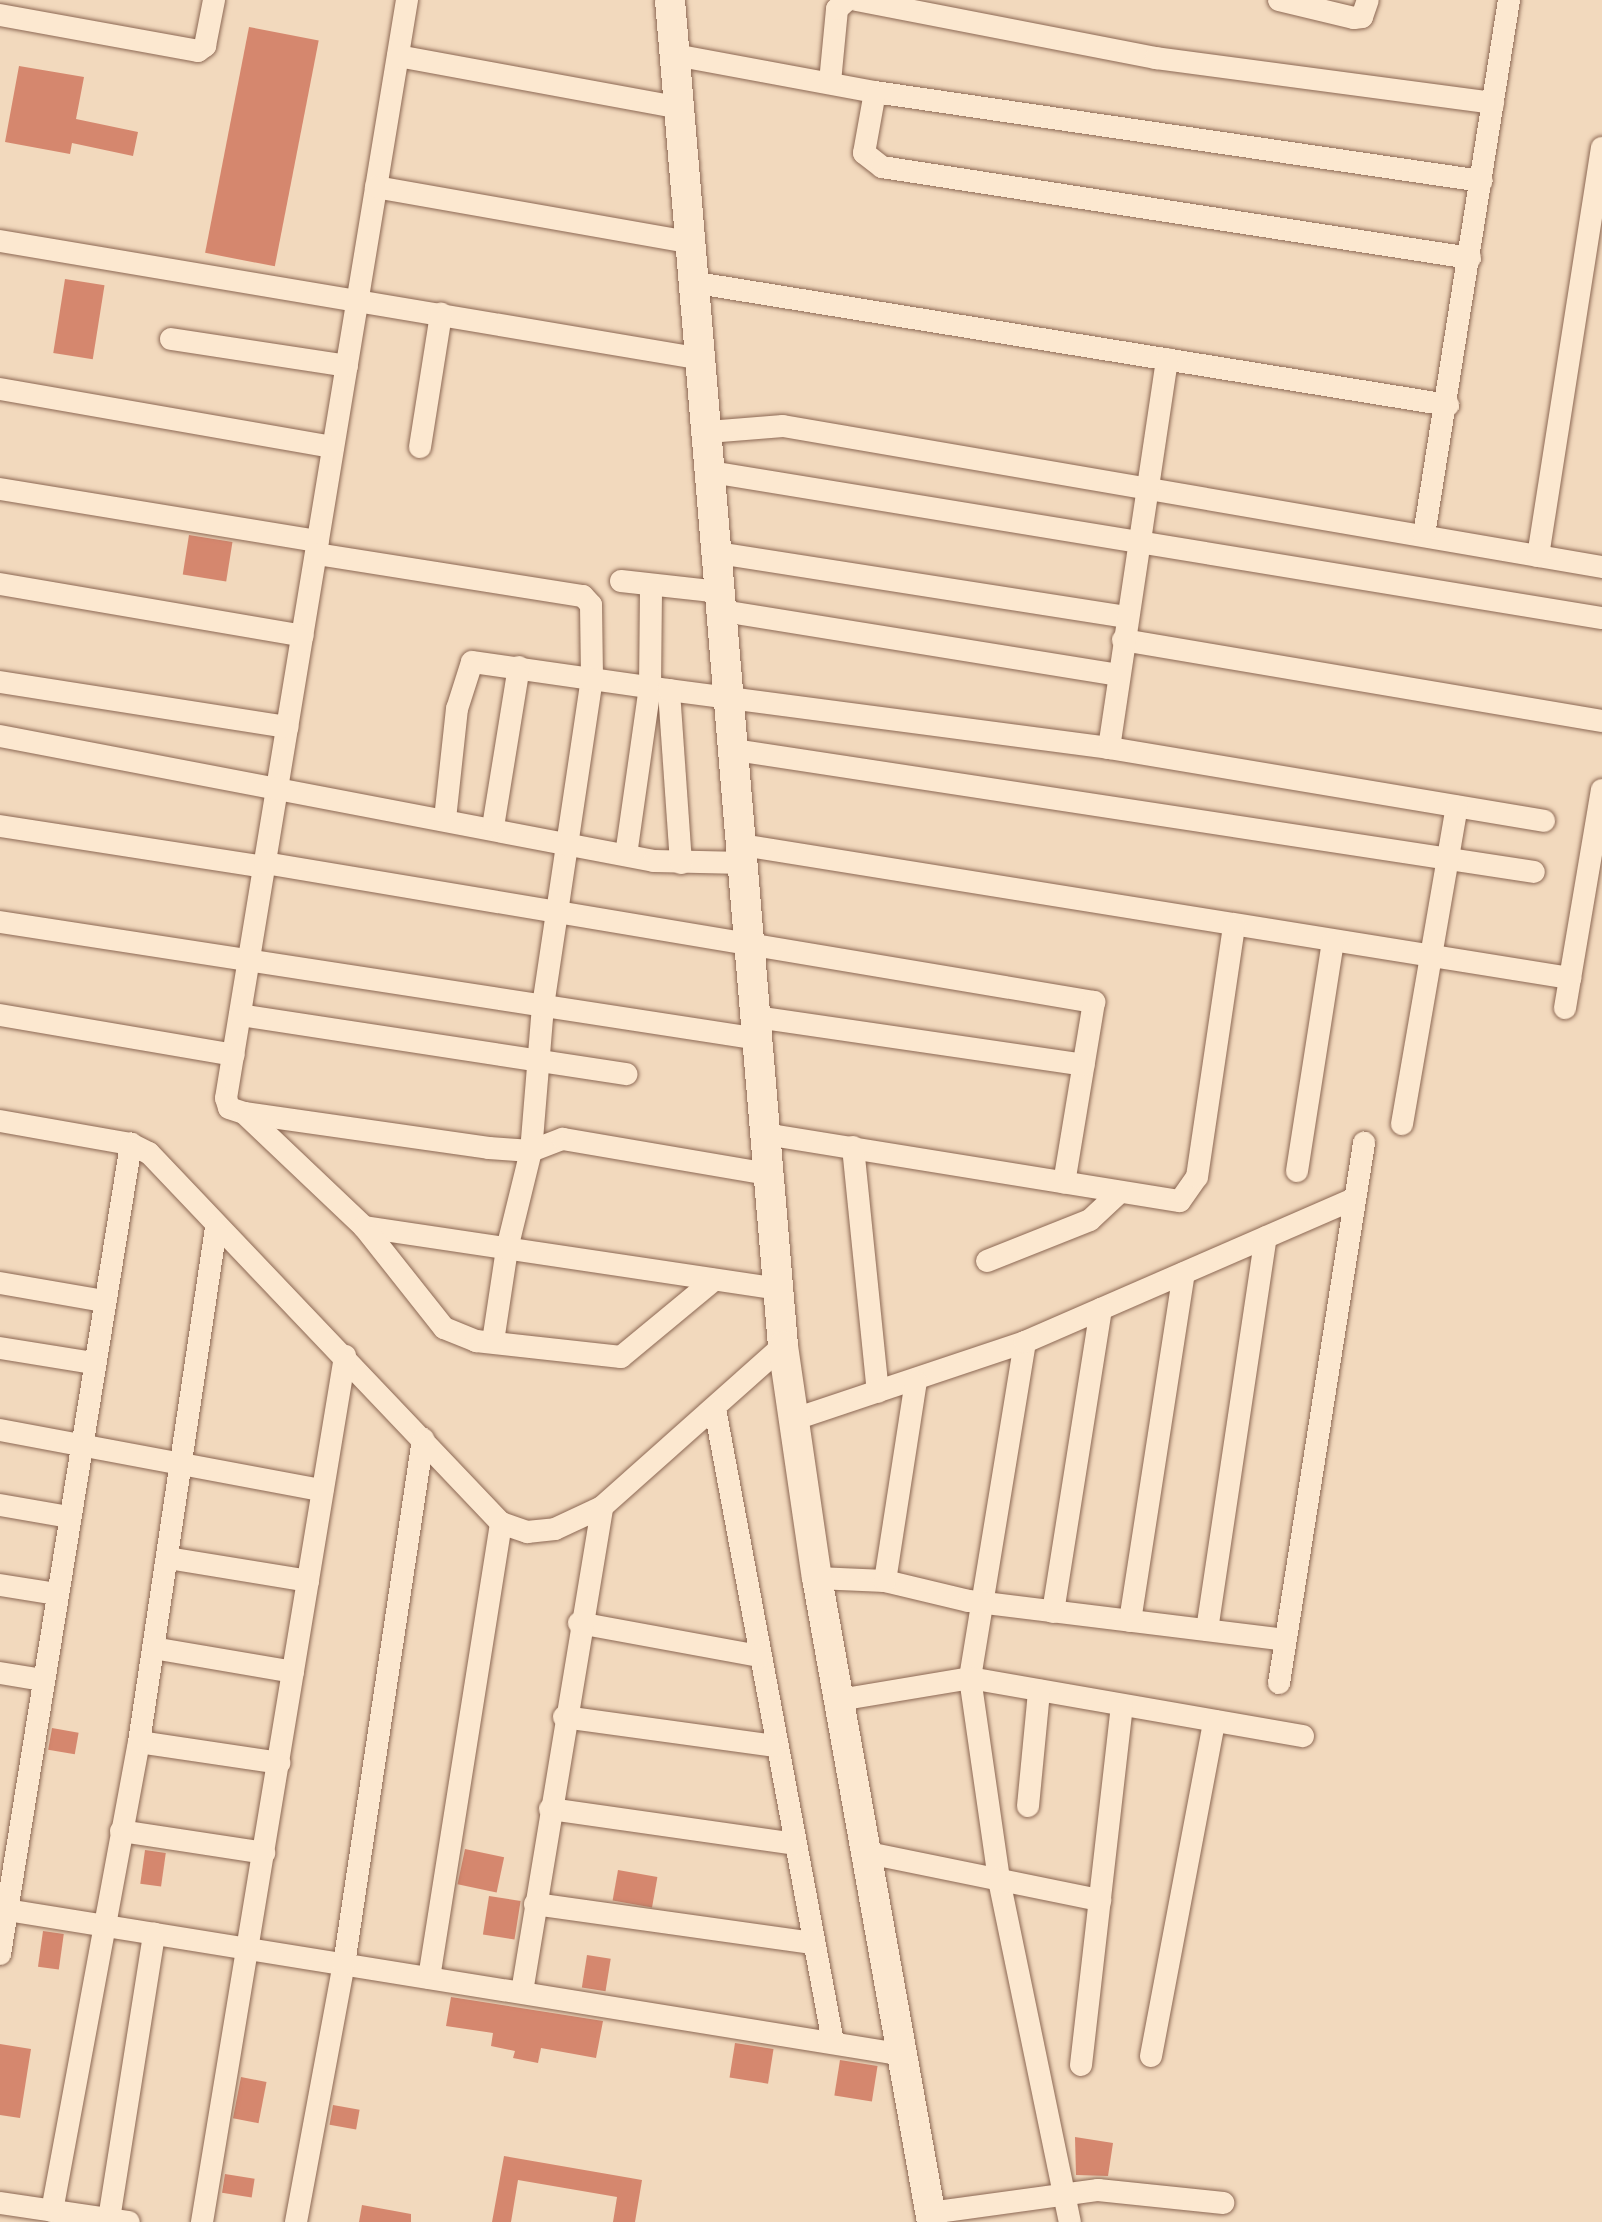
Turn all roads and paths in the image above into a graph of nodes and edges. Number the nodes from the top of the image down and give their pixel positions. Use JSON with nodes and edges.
{"nodes":[{"id":1,"x":214,"y":0,"type":"edge"},
{"id":2,"x":407,"y":0,"type":"edge"},
{"id":3,"x":670,"y":0,"type":"edge"},
{"id":4,"x":847,"y":0,"type":"edge"},
{"id":5,"x":856,"y":0,"type":"edge"},
{"id":6,"x":1279,"y":0,"type":"edge"},
{"id":7,"x":1368,"y":0,"type":"edge"},
{"id":8,"x":1509,"y":0,"type":"edge"},
{"id":9,"x":0,"y":15,"type":"edge"},
{"id":10,"x":675,"y":54,"type":"junction"},
{"id":11,"x":398,"y":56,"type":"junction"},
{"id":12,"x":830,"y":82,"type":"junction"},
{"id":13,"x":874,"y":92,"type":"junction"},
{"id":14,"x":1494,"y":102,"type":"junction"},
{"id":15,"x":680,"y":108,"type":"junction"},
{"id":16,"x":1602,"y":148,"type":"edge"},
{"id":17,"x":1482,"y":181,"type":"junction"},
{"id":18,"x":376,"y":187,"type":"junction"},
{"id":19,"x":0,"y":242,"type":"edge"},
{"id":20,"x":692,"y":243,"type":"junction"},
{"id":21,"x":1470,"y":258,"type":"junction"},
{"id":22,"x":697,"y":283,"type":"junction"},
{"id":23,"x":358,"y":300,"type":"junction"},
{"id":24,"x":440,"y":314,"type":"junction"},
{"id":25,"x":171,"y":339,"type":"dead end"},
{"id":26,"x":702,"y":359,"type":"junction"},
{"id":27,"x":1167,"y":359,"type":"junction"},
{"id":28,"x":347,"y":366,"type":"junction"},
{"id":29,"x":0,"y":390,"type":"edge"},
{"id":30,"x":1448,"y":405,"type":"junction"},
{"id":31,"x":708,"y":432,"type":"junction"},
{"id":32,"x":334,"y":447,"type":"junction"},
{"id":33,"x":420,"y":447,"type":"dead end"},
{"id":34,"x":712,"y":472,"type":"junction"},
{"id":35,"x":1147,"y":488,"type":"junction"},
{"id":36,"x":0,"y":489,"type":"edge"},
{"id":37,"x":1424,"y":535,"type":"junction"},
{"id":38,"x":1140,"y":538,"type":"junction"},
{"id":39,"x":318,"y":548,"type":"junction"},
{"id":40,"x":718,"y":553,"type":"junction"},
{"id":41,"x":1538,"y":556,"type":"junction"},
{"id":42,"x":1602,"y":567,"type":"edge"},
{"id":43,"x":621,"y":581,"type":"dead end"},
{"id":44,"x":0,"y":584,"type":"edge"},
{"id":45,"x":650,"y":584,"type":"junction"},
{"id":46,"x":722,"y":602,"type":"junction"},
{"id":47,"x":1602,"y":618,"type":"edge"},
{"id":48,"x":1124,"y":629,"type":"junction"},
{"id":49,"x":302,"y":636,"type":"junction"},
{"id":50,"x":519,"y":667,"type":"junction"},
{"id":51,"x":1118,"y":675,"type":"junction"},
{"id":52,"x":592,"y":678,"type":"junction"},
{"id":53,"x":0,"y":682,"type":"edge"},
{"id":54,"x":659,"y":688,"type":"junction"},
{"id":55,"x":730,"y":693,"type":"junction"},
{"id":56,"x":1602,"y":721,"type":"edge"},
{"id":57,"x":288,"y":727,"type":"junction"},
{"id":58,"x":0,"y":736,"type":"edge"},
{"id":59,"x":1110,"y":748,"type":"junction"},
{"id":60,"x":735,"y":750,"type":"junction"},
{"id":61,"x":279,"y":791,"type":"junction"},
{"id":62,"x":1602,"y":791,"type":"edge"},
{"id":63,"x":1456,"y":806,"type":"junction"},
{"id":64,"x":445,"y":819,"type":"junction"},
{"id":65,"x":1544,"y":821,"type":"dead end"},
{"id":66,"x":0,"y":826,"type":"edge"},
{"id":67,"x":493,"y":827,"type":"junction"},
{"id":68,"x":568,"y":843,"type":"junction"},
{"id":69,"x":626,"y":854,"type":"junction"},
{"id":70,"x":743,"y":854,"type":"junction"},
{"id":71,"x":1445,"y":861,"type":"junction"},
{"id":72,"x":681,"y":863,"type":"junction"},
{"id":73,"x":265,"y":865,"type":"junction"},
{"id":74,"x":1534,"y":872,"type":"dead end"},
{"id":75,"x":1594,"y":879,"type":"edge"},
{"id":76,"x":558,"y":910,"type":"junction"},
{"id":77,"x":0,"y":922,"type":"edge"},
{"id":78,"x":1234,"y":926,"type":"junction"},
{"id":79,"x":1333,"y":942,"type":"junction"},
{"id":80,"x":750,"y":943,"type":"junction"},
{"id":81,"x":1428,"y":956,"type":"junction"},
{"id":82,"x":250,"y":960,"type":"junction"},
{"id":83,"x":1570,"y":978,"type":"junction"},
{"id":84,"x":543,"y":1006,"type":"junction"},
{"id":85,"x":1565,"y":1008,"type":"dead end"},
{"id":86,"x":0,"y":1015,"type":"edge"},
{"id":87,"x":240,"y":1015,"type":"junction"},
{"id":88,"x":757,"y":1028,"type":"junction"},
{"id":89,"x":234,"y":1055,"type":"junction"},
{"id":90,"x":541,"y":1061,"type":"junction"},
{"id":91,"x":1084,"y":1065,"type":"junction"},
{"id":92,"x":627,"y":1074,"type":"dead end"},
{"id":93,"x":244,"y":1113,"type":"junction"},
{"id":94,"x":0,"y":1121,"type":"edge"},
{"id":95,"x":1402,"y":1124,"type":"dead end"},
{"id":96,"x":766,"y":1134,"type":"junction"},
{"id":97,"x":1364,"y":1143,"type":"dead end"},
{"id":98,"x":130,"y":1144,"type":"junction"},
{"id":99,"x":853,"y":1147,"type":"junction"},
{"id":100,"x":531,"y":1151,"type":"junction"},
{"id":101,"x":1297,"y":1170,"type":"dead end"},
{"id":102,"x":768,"y":1174,"type":"junction"},
{"id":103,"x":1064,"y":1182,"type":"junction"},
{"id":104,"x":1120,"y":1192,"type":"junction"},
{"id":105,"x":1350,"y":1201,"type":"junction"},
{"id":106,"x":364,"y":1227,"type":"junction"},
{"id":107,"x":216,"y":1228,"type":"junction"},
{"id":108,"x":1266,"y":1237,"type":"junction"},
{"id":109,"x":506,"y":1249,"type":"junction"},
{"id":110,"x":988,"y":1261,"type":"dead end"},
{"id":111,"x":1184,"y":1273,"type":"junction"},
{"id":112,"x":714,"y":1280,"type":"junction"},
{"id":113,"x":0,"y":1283,"type":"edge"},
{"id":114,"x":777,"y":1289,"type":"junction"},
{"id":115,"x":104,"y":1301,"type":"junction"},
{"id":116,"x":1102,"y":1309,"type":"junction"},
{"id":117,"x":494,"y":1342,"type":"junction"},
{"id":118,"x":1025,"y":1342,"type":"junction"},
{"id":119,"x":784,"y":1346,"type":"junction"},
{"id":120,"x":0,"y":1348,"type":"edge"},
{"id":121,"x":345,"y":1356,"type":"junction"},
{"id":122,"x":94,"y":1362,"type":"junction"},
{"id":123,"x":916,"y":1381,"type":"junction"},
{"id":124,"x":878,"y":1392,"type":"junction"},
{"id":125,"x":716,"y":1409,"type":"junction"},
{"id":126,"x":795,"y":1419,"type":"junction"},
{"id":127,"x":0,"y":1430,"type":"edge"},
{"id":128,"x":423,"y":1439,"type":"junction"},
{"id":129,"x":81,"y":1444,"type":"junction"},
{"id":130,"x":176,"y":1465,"type":"junction"},
{"id":131,"x":322,"y":1490,"type":"junction"},
{"id":132,"x":0,"y":1505,"type":"edge"},
{"id":133,"x":602,"y":1507,"type":"junction"},
{"id":134,"x":70,"y":1517,"type":"junction"},
{"id":135,"x":500,"y":1523,"type":"junction"},
{"id":136,"x":168,"y":1558,"type":"junction"},
{"id":137,"x":817,"y":1578,"type":"junction"},
{"id":138,"x":308,"y":1581,"type":"junction"},
{"id":139,"x":885,"y":1582,"type":"junction"},
{"id":140,"x":0,"y":1586,"type":"edge"},
{"id":141,"x":57,"y":1594,"type":"junction"},
{"id":142,"x":982,"y":1601,"type":"junction"},
{"id":143,"x":1053,"y":1612,"type":"junction"},
{"id":144,"x":1130,"y":1621,"type":"junction"},
{"id":145,"x":578,"y":1623,"type":"junction"},
{"id":146,"x":1207,"y":1630,"type":"junction"},
{"id":147,"x":1285,"y":1640,"type":"junction"},
{"id":148,"x":153,"y":1648,"type":"junction"},
{"id":149,"x":759,"y":1656,"type":"junction"},
{"id":150,"x":0,"y":1672,"type":"edge"},
{"id":151,"x":293,"y":1672,"type":"junction"},
{"id":152,"x":970,"y":1678,"type":"junction"},
{"id":153,"x":43,"y":1680,"type":"junction"},
{"id":154,"x":1279,"y":1683,"type":"dead end"},
{"id":155,"x":1038,"y":1691,"type":"junction"},
{"id":156,"x":840,"y":1700,"type":"junction"},
{"id":157,"x":1122,"y":1706,"type":"junction"},
{"id":158,"x":564,"y":1717,"type":"junction"},
{"id":159,"x":1214,"y":1721,"type":"junction"},
{"id":160,"x":1303,"y":1736,"type":"dead end"},
{"id":161,"x":140,"y":1742,"type":"junction"},
{"id":162,"x":776,"y":1746,"type":"junction"},
{"id":163,"x":278,"y":1763,"type":"junction"},
{"id":164,"x":1028,"y":1806,"type":"dead end"},
{"id":165,"x":550,"y":1809,"type":"junction"},
{"id":166,"x":122,"y":1831,"type":"junction"},
{"id":167,"x":795,"y":1844,"type":"junction"},
{"id":168,"x":264,"y":1853,"type":"junction"},
{"id":169,"x":868,"y":1853,"type":"junction"},
{"id":170,"x":999,"y":1880,"type":"junction"},
{"id":171,"x":1100,"y":1900,"type":"junction"},
{"id":172,"x":536,"y":1904,"type":"junction"},
{"id":173,"x":7,"y":1910,"type":"junction"},
{"id":174,"x":101,"y":1925,"type":"junction"},
{"id":175,"x":154,"y":1934,"type":"junction"},
{"id":176,"x":814,"y":1943,"type":"junction"},
{"id":177,"x":1,"y":1944,"type":"edge"},
{"id":178,"x":248,"y":1948,"type":"junction"},
{"id":179,"x":344,"y":1964,"type":"junction"},
{"id":180,"x":429,"y":1978,"type":"junction"},
{"id":181,"x":522,"y":1992,"type":"junction"},
{"id":182,"x":832,"y":2042,"type":"junction"},
{"id":183,"x":905,"y":2056,"type":"junction"},
{"id":184,"x":1151,"y":2056,"type":"dead end"},
{"id":185,"x":1081,"y":2065,"type":"dead end"},
{"id":186,"x":1064,"y":2192,"type":"junction"},
{"id":187,"x":0,"y":2203,"type":"edge"},
{"id":188,"x":1223,"y":2204,"type":"dead end"},
{"id":189,"x":52,"y":2211,"type":"junction"},
{"id":190,"x":931,"y":2217,"type":"edge"},
{"id":191,"x":109,"y":2220,"type":"edge"},
{"id":192,"x":202,"y":2222,"type":"edge"},
{"id":193,"x":296,"y":2222,"type":"edge"},
{"id":194,"x":1070,"y":2222,"type":"edge"}],
"edges":[{"from":1,"to":9,"type":"street"},
{"from":2,"to":11,"type":"street"},
{"from":3,"to":10,"type":"street"},
{"from":4,"to":12,"type":"street"},
{"from":5,"to":14,"type":"street"},
{"from":6,"to":7,"type":"street"},
{"from":8,"to":14,"type":"street"},
{"from":10,"to":12,"type":"street"},
{"from":10,"to":15,"type":"street"},
{"from":11,"to":15,"type":"street"},
{"from":11,"to":18,"type":"street"},
{"from":12,"to":13,"type":"street"},
{"from":13,"to":17,"type":"street"},
{"from":13,"to":21,"type":"street"},
{"from":14,"to":17,"type":"street"},
{"from":15,"to":20,"type":"street"},
{"from":16,"to":41,"type":"street"},
{"from":17,"to":21,"type":"street"},
{"from":18,"to":20,"type":"street"},
{"from":18,"to":23,"type":"street"},
{"from":19,"to":23,"type":"street"},
{"from":20,"to":22,"type":"street"},
{"from":21,"to":30,"type":"street"},
{"from":22,"to":26,"type":"street"},
{"from":22,"to":27,"type":"street"},
{"from":23,"to":24,"type":"street"},
{"from":23,"to":28,"type":"street"},
{"from":24,"to":26,"type":"street"},
{"from":24,"to":33,"type":"street"},
{"from":25,"to":28,"type":"street"},
{"from":26,"to":31,"type":"street"},
{"from":27,"to":30,"type":"street"},
{"from":27,"to":35,"type":"street"},
{"from":28,"to":32,"type":"street"},
{"from":29,"to":32,"type":"street"},
{"from":30,"to":37,"type":"street"},
{"from":31,"to":34,"type":"street"},
{"from":31,"to":35,"type":"street"},
{"from":32,"to":39,"type":"street"},
{"from":34,"to":38,"type":"street"},
{"from":34,"to":40,"type":"street"},
{"from":35,"to":37,"type":"street"},
{"from":35,"to":38,"type":"street"},
{"from":36,"to":39,"type":"street"},
{"from":37,"to":41,"type":"street"},
{"from":38,"to":47,"type":"street"},
{"from":38,"to":48,"type":"street"},
{"from":39,"to":49,"type":"street"},
{"from":39,"to":52,"type":"street"},
{"from":40,"to":46,"type":"street"},
{"from":40,"to":48,"type":"street"},
{"from":41,"to":42,"type":"street"},
{"from":43,"to":45,"type":"street"},
{"from":44,"to":49,"type":"street"},
{"from":45,"to":46,"type":"street"},
{"from":45,"to":54,"type":"street"},
{"from":46,"to":51,"type":"street"},
{"from":46,"to":55,"type":"street"},
{"from":48,"to":51,"type":"street"},
{"from":48,"to":56,"type":"street"},
{"from":49,"to":57,"type":"street"},
{"from":50,"to":52,"type":"street"},
{"from":50,"to":64,"type":"street"},
{"from":50,"to":67,"type":"street"},
{"from":51,"to":59,"type":"street"},
{"from":52,"to":54,"type":"street"},
{"from":52,"to":68,"type":"street"},
{"from":53,"to":57,"type":"street"},
{"from":54,"to":55,"type":"street"},
{"from":54,"to":69,"type":"street"},
{"from":54,"to":72,"type":"street"},
{"from":55,"to":59,"type":"street"},
{"from":55,"to":60,"type":"street"},
{"from":57,"to":61,"type":"street"},
{"from":58,"to":61,"type":"street"},
{"from":59,"to":63,"type":"street"},
{"from":60,"to":70,"type":"street"},
{"from":60,"to":71,"type":"street"},
{"from":61,"to":64,"type":"street"},
{"from":61,"to":73,"type":"street"},
{"from":62,"to":75,"type":"street"},
{"from":63,"to":65,"type":"street"},
{"from":63,"to":71,"type":"street"},
{"from":64,"to":67,"type":"street"},
{"from":66,"to":73,"type":"street"},
{"from":67,"to":68,"type":"street"},
{"from":68,"to":69,"type":"street"},
{"from":68,"to":76,"type":"street"},
{"from":69,"to":72,"type":"street"},
{"from":70,"to":72,"type":"street"},
{"from":70,"to":78,"type":"street"},
{"from":70,"to":80,"type":"street"},
{"from":71,"to":74,"type":"street"},
{"from":71,"to":81,"type":"street"},
{"from":73,"to":76,"type":"street"},
{"from":73,"to":82,"type":"street"},
{"from":75,"to":83,"type":"street"},
{"from":76,"to":80,"type":"street"},
{"from":76,"to":84,"type":"street"},
{"from":77,"to":82,"type":"street"},
{"from":78,"to":79,"type":"street"},
{"from":78,"to":104,"type":"street"},
{"from":79,"to":81,"type":"street"},
{"from":79,"to":101,"type":"street"},
{"from":80,"to":88,"type":"street"},
{"from":80,"to":91,"type":"street"},
{"from":81,"to":83,"type":"street"},
{"from":81,"to":95,"type":"street"},
{"from":82,"to":84,"type":"street"},
{"from":82,"to":87,"type":"street"},
{"from":83,"to":85,"type":"street"},
{"from":84,"to":88,"type":"street"},
{"from":84,"to":90,"type":"street"},
{"from":86,"to":89,"type":"street"},
{"from":87,"to":89,"type":"street"},
{"from":87,"to":90,"type":"street"},
{"from":88,"to":91,"type":"street"},
{"from":88,"to":96,"type":"street"},
{"from":89,"to":93,"type":"street"},
{"from":90,"to":92,"type":"street"},
{"from":90,"to":100,"type":"street"},
{"from":91,"to":103,"type":"street"},
{"from":93,"to":100,"type":"street"},
{"from":93,"to":106,"type":"street"},
{"from":94,"to":98,"type":"street"},
{"from":96,"to":99,"type":"street"},
{"from":96,"to":102,"type":"street"},
{"from":97,"to":105,"type":"street"},
{"from":98,"to":107,"type":"street"},
{"from":98,"to":115,"type":"street"},
{"from":99,"to":103,"type":"street"},
{"from":99,"to":124,"type":"street"},
{"from":100,"to":102,"type":"street"},
{"from":100,"to":109,"type":"street"},
{"from":102,"to":114,"type":"street"},
{"from":103,"to":104,"type":"street"},
{"from":104,"to":110,"type":"street"},
{"from":105,"to":108,"type":"street"},
{"from":105,"to":147,"type":"street"},
{"from":106,"to":109,"type":"street"},
{"from":106,"to":117,"type":"street"},
{"from":107,"to":121,"type":"street"},
{"from":107,"to":130,"type":"street"},
{"from":108,"to":111,"type":"street"},
{"from":108,"to":146,"type":"street"},
{"from":109,"to":112,"type":"street"},
{"from":109,"to":117,"type":"street"},
{"from":111,"to":116,"type":"street"},
{"from":111,"to":144,"type":"street"},
{"from":112,"to":114,"type":"street"},
{"from":112,"to":117,"type":"street"},
{"from":113,"to":115,"type":"street"},
{"from":114,"to":119,"type":"street"},
{"from":115,"to":122,"type":"street"},
{"from":116,"to":118,"type":"street"},
{"from":116,"to":143,"type":"street"},
{"from":118,"to":123,"type":"street"},
{"from":118,"to":142,"type":"street"},
{"from":119,"to":125,"type":"street"},
{"from":119,"to":126,"type":"street"},
{"from":120,"to":122,"type":"street"},
{"from":121,"to":128,"type":"street"},
{"from":121,"to":131,"type":"street"},
{"from":122,"to":129,"type":"street"},
{"from":123,"to":124,"type":"street"},
{"from":123,"to":139,"type":"street"},
{"from":124,"to":126,"type":"street"},
{"from":125,"to":133,"type":"street"},
{"from":125,"to":149,"type":"street"},
{"from":126,"to":137,"type":"street"},
{"from":127,"to":129,"type":"street"},
{"from":128,"to":135,"type":"street"},
{"from":128,"to":179,"type":"street"},
{"from":129,"to":130,"type":"street"},
{"from":129,"to":134,"type":"street"},
{"from":130,"to":131,"type":"street"},
{"from":130,"to":136,"type":"street"},
{"from":131,"to":138,"type":"street"},
{"from":132,"to":134,"type":"street"},
{"from":133,"to":135,"type":"street"},
{"from":133,"to":145,"type":"street"},
{"from":134,"to":141,"type":"street"},
{"from":135,"to":180,"type":"street"},
{"from":136,"to":138,"type":"street"},
{"from":136,"to":148,"type":"street"},
{"from":137,"to":139,"type":"street"},
{"from":137,"to":156,"type":"street"},
{"from":138,"to":151,"type":"street"},
{"from":139,"to":142,"type":"street"},
{"from":140,"to":141,"type":"street"},
{"from":141,"to":153,"type":"street"},
{"from":142,"to":143,"type":"street"},
{"from":142,"to":152,"type":"street"},
{"from":143,"to":144,"type":"street"},
{"from":144,"to":146,"type":"street"},
{"from":145,"to":149,"type":"street"},
{"from":145,"to":158,"type":"street"},
{"from":146,"to":147,"type":"street"},
{"from":147,"to":154,"type":"street"},
{"from":148,"to":151,"type":"street"},
{"from":148,"to":161,"type":"street"},
{"from":149,"to":162,"type":"street"},
{"from":150,"to":153,"type":"street"},
{"from":151,"to":163,"type":"street"},
{"from":152,"to":155,"type":"street"},
{"from":152,"to":156,"type":"street"},
{"from":152,"to":170,"type":"street"},
{"from":153,"to":173,"type":"street"},
{"from":155,"to":157,"type":"street"},
{"from":155,"to":164,"type":"street"},
{"from":156,"to":169,"type":"street"},
{"from":157,"to":159,"type":"street"},
{"from":157,"to":171,"type":"street"},
{"from":158,"to":162,"type":"street"},
{"from":158,"to":165,"type":"street"},
{"from":159,"to":160,"type":"street"},
{"from":159,"to":184,"type":"street"},
{"from":161,"to":163,"type":"street"},
{"from":161,"to":166,"type":"street"},
{"from":162,"to":167,"type":"street"},
{"from":163,"to":168,"type":"street"},
{"from":165,"to":167,"type":"street"},
{"from":165,"to":172,"type":"street"},
{"from":166,"to":168,"type":"street"},
{"from":166,"to":174,"type":"street"},
{"from":167,"to":176,"type":"street"},
{"from":168,"to":178,"type":"street"},
{"from":169,"to":170,"type":"street"},
{"from":169,"to":183,"type":"street"},
{"from":170,"to":171,"type":"street"},
{"from":170,"to":186,"type":"street"},
{"from":171,"to":185,"type":"street"},
{"from":172,"to":176,"type":"street"},
{"from":172,"to":181,"type":"street"},
{"from":173,"to":174,"type":"street"},
{"from":173,"to":177,"type":"street"},
{"from":174,"to":175,"type":"street"},
{"from":174,"to":189,"type":"street"},
{"from":175,"to":178,"type":"street"},
{"from":175,"to":191,"type":"street"},
{"from":176,"to":182,"type":"street"},
{"from":178,"to":179,"type":"street"},
{"from":178,"to":192,"type":"street"},
{"from":179,"to":180,"type":"street"},
{"from":179,"to":193,"type":"street"},
{"from":180,"to":181,"type":"street"},
{"from":181,"to":182,"type":"street"},
{"from":182,"to":183,"type":"street"},
{"from":183,"to":190,"type":"street"},
{"from":186,"to":188,"type":"street"},
{"from":186,"to":190,"type":"street"},
{"from":186,"to":194,"type":"street"},
{"from":187,"to":189,"type":"street"},
{"from":189,"to":191,"type":"street"}]}
